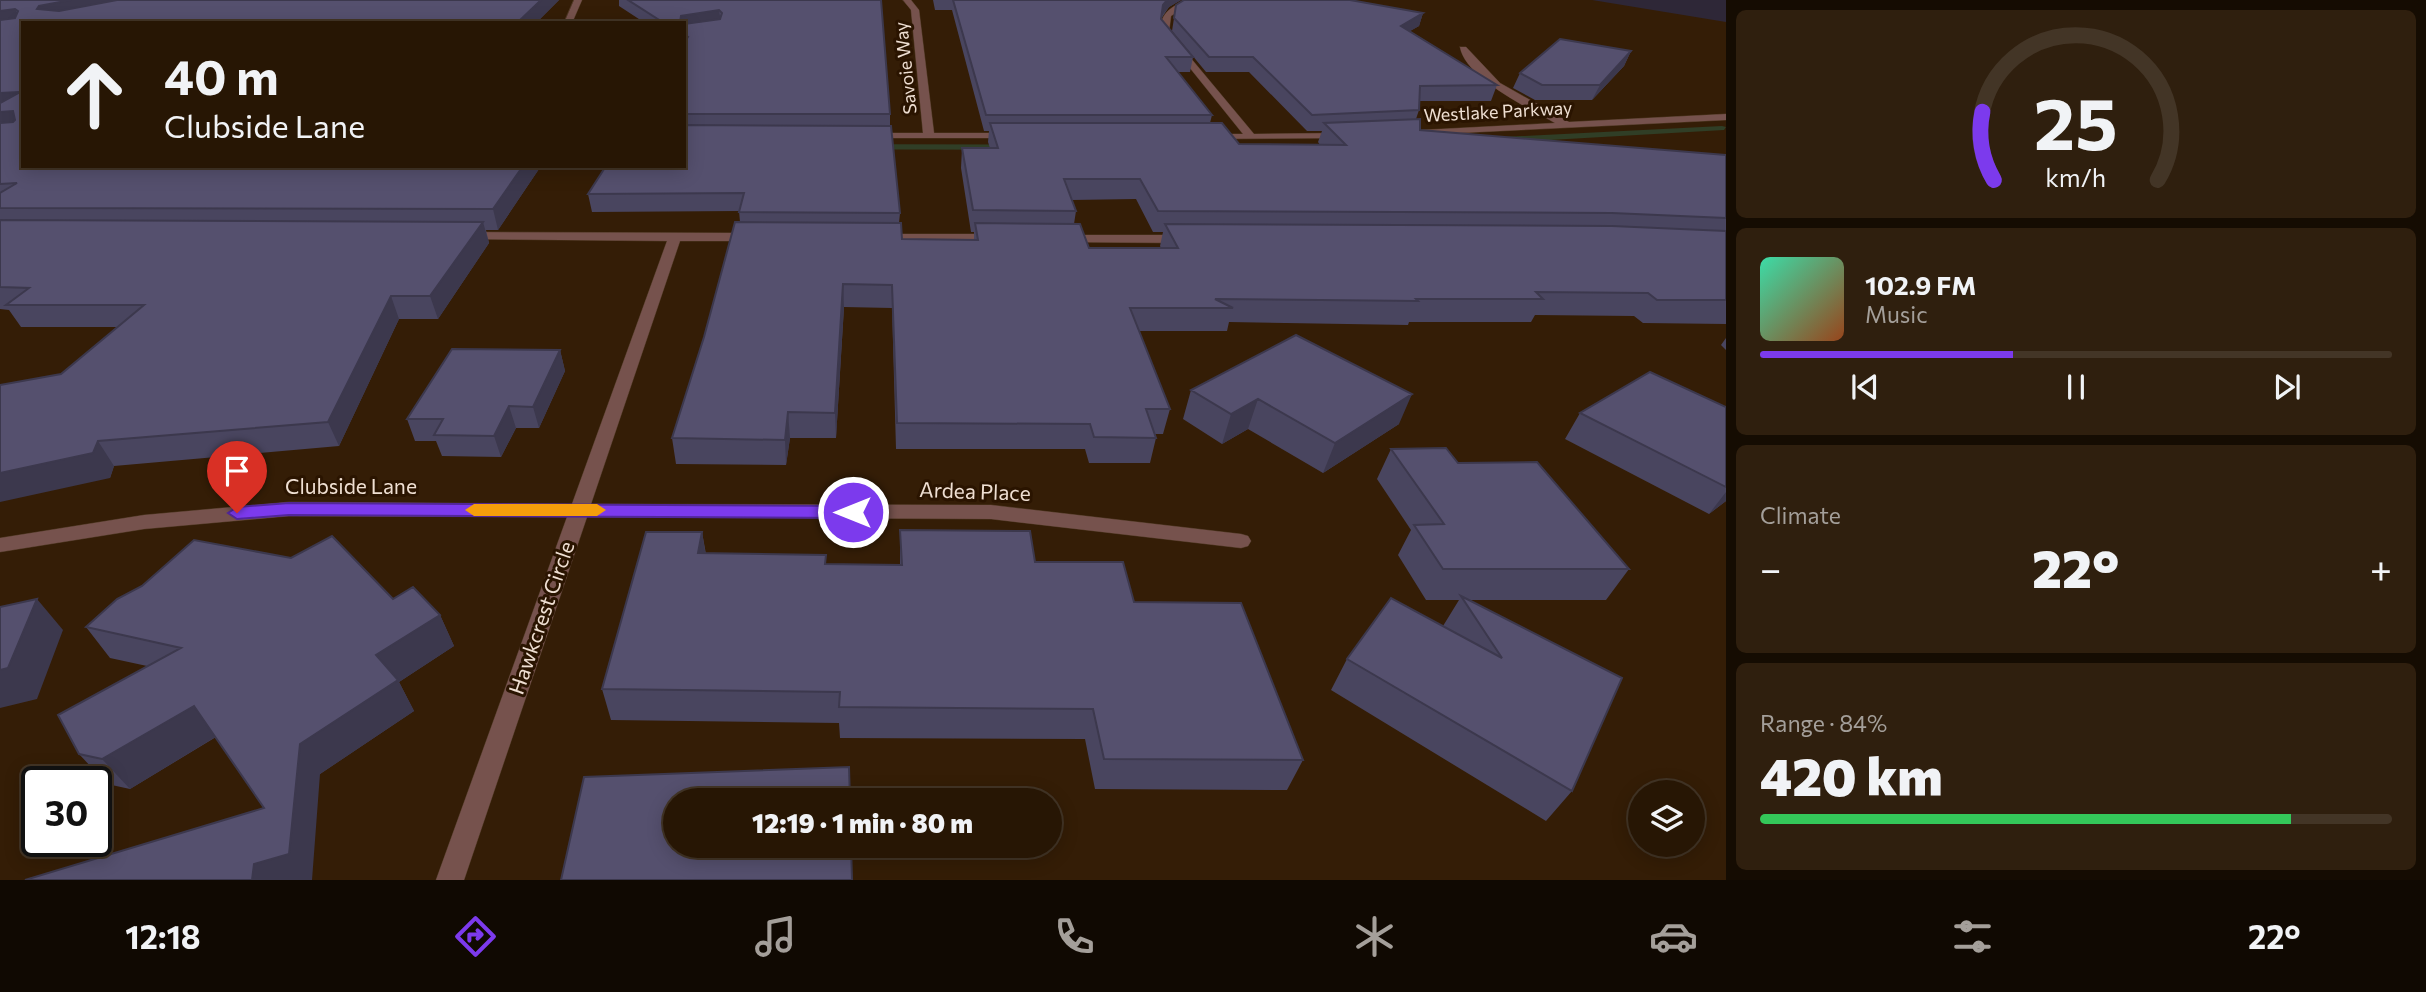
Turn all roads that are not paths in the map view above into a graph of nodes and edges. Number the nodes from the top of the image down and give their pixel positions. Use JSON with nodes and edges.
{"nodes":[{"id":1,"x":578,"y":0,"type":"edge"},
{"id":2,"x":908,"y":0,"type":"edge"},
{"id":3,"x":1192,"y":0,"type":"edge"},
{"id":4,"x":569,"y":21,"type":"edge"},
{"id":5,"x":1463,"y":49,"type":"dead end"},
{"id":6,"x":1726,"y":117,"type":"edge"},
{"id":7,"x":1568,"y":125,"type":"junction"},
{"id":8,"x":1412,"y":134,"type":"edge"},
{"id":9,"x":861,"y":136,"type":"edge"},
{"id":10,"x":929,"y":136,"type":"junction"},
{"id":11,"x":1027,"y":136,"type":"edge"},
{"id":12,"x":1349,"y":136,"type":"edge"},
{"id":13,"x":1195,"y":137,"type":"edge"},
{"id":14,"x":1251,"y":137,"type":"junction"},
{"id":15,"x":454,"y":236,"type":"edge"},
{"id":16,"x":675,"y":237,"type":"junction"},
{"id":17,"x":771,"y":237,"type":"edge"},
{"id":18,"x":868,"y":238,"type":"edge"},
{"id":19,"x":1006,"y":238,"type":"edge"},
{"id":20,"x":1047,"y":239,"type":"edge"},
{"id":21,"x":1199,"y":239,"type":"edge"},
{"id":22,"x":579,"y":510,"type":"junction"},
{"id":23,"x":1241,"y":541,"type":"dead end"},
{"id":24,"x":0,"y":545,"type":"edge"},
{"id":25,"x":450,"y":880,"type":"edge"}],
"edges":[{"from":1,"to":4,"type":"street"},
{"from":2,"to":10,"type":"street","name":"Savoie Way"},
{"from":3,"to":14,"type":"street"},
{"from":5,"to":7,"type":"street"},
{"from":6,"to":7,"type":"street","name":"Westlake Parkway"},
{"from":7,"to":8,"type":"street","name":"Westlake Parkway"},
{"from":9,"to":10,"type":"street"},
{"from":10,"to":11,"type":"street"},
{"from":12,"to":14,"type":"street"},
{"from":13,"to":14,"type":"street"},
{"from":15,"to":16,"type":"street"},
{"from":16,"to":17,"type":"street"},
{"from":16,"to":22,"type":"street","name":"Hawkcrest Circle"},
{"from":18,"to":19,"type":"street"},
{"from":20,"to":21,"type":"street"},
{"from":22,"to":23,"type":"street","name":"Ardea Place"},
{"from":22,"to":24,"type":"street","name":"Clubside Lane"},
{"from":22,"to":25,"type":"street","name":"Hawkcrest Circle"}]}
